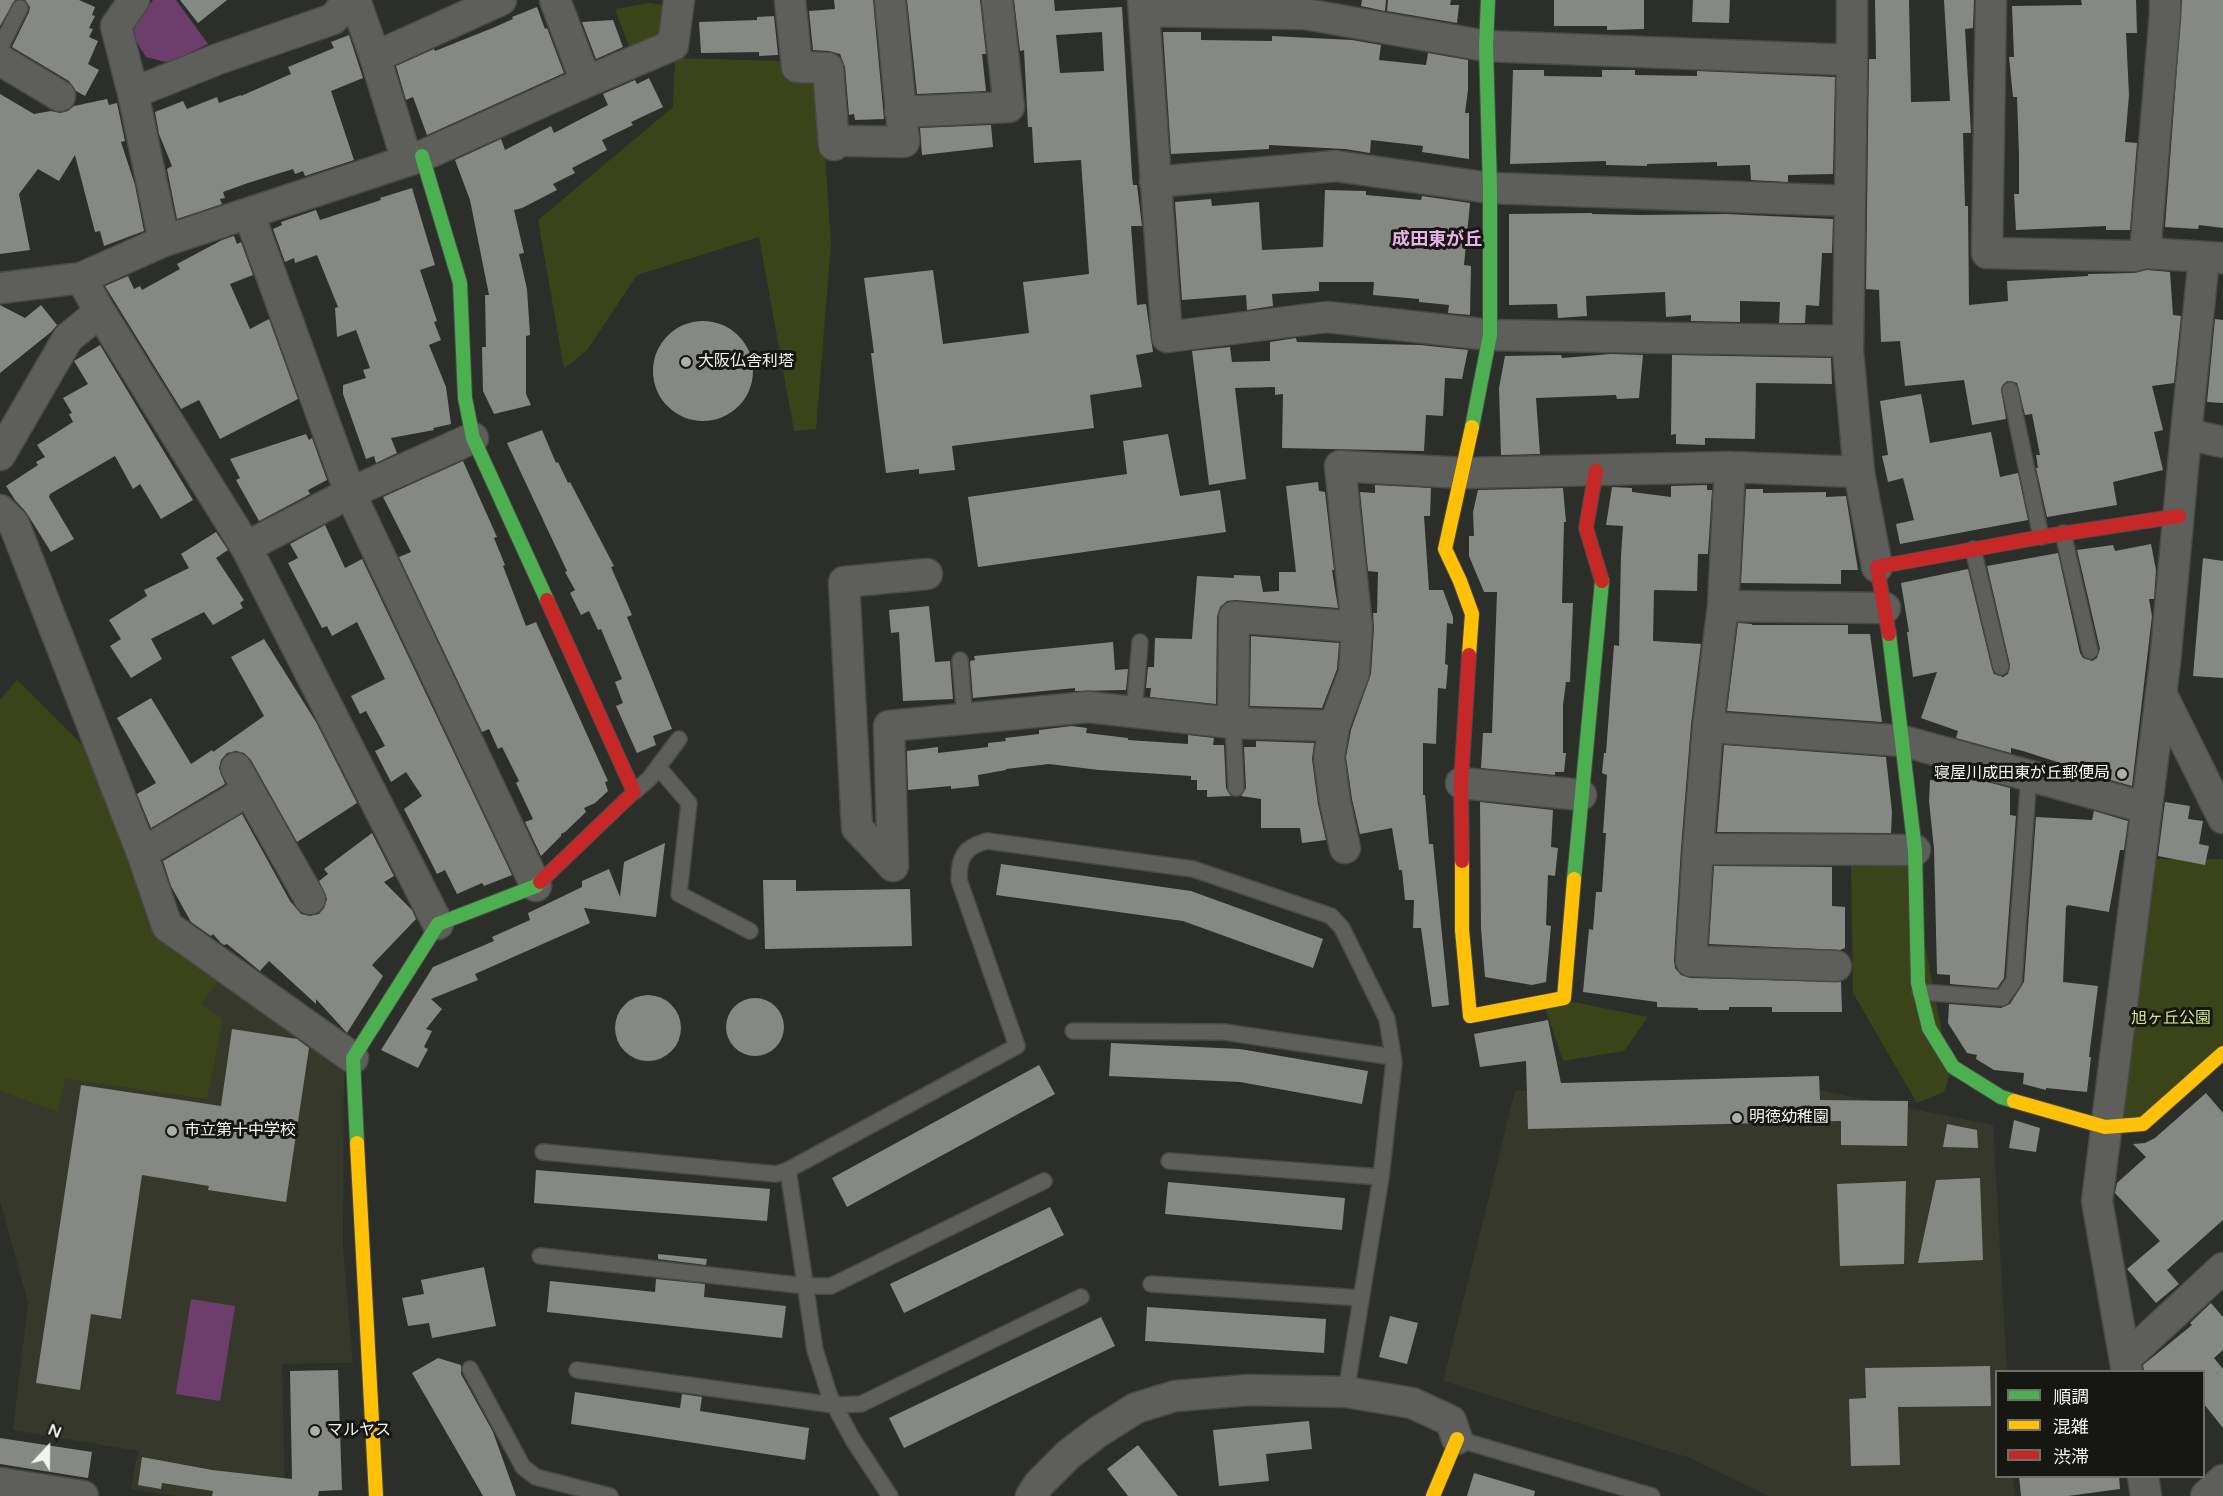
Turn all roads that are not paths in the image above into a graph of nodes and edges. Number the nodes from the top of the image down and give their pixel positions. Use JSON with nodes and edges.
{"nodes":[{"id":1,"x":134,"y":0,"type":"edge"},
{"id":2,"x":349,"y":0,"type":"edge"},
{"id":3,"x":355,"y":0,"type":"edge"},
{"id":4,"x":501,"y":0,"type":"edge"},
{"id":5,"x":555,"y":0,"type":"edge"},
{"id":6,"x":679,"y":0,"type":"edge"},
{"id":7,"x":790,"y":0,"type":"edge"},
{"id":8,"x":890,"y":0,"type":"edge"},
{"id":9,"x":997,"y":0,"type":"edge"},
{"id":10,"x":1488,"y":0,"type":"edge"},
{"id":11,"x":1852,"y":0,"type":"edge"},
{"id":12,"x":1991,"y":0,"type":"edge"},
{"id":13,"x":2164,"y":0,"type":"edge"},
{"id":14,"x":1143,"y":5,"type":"edge"},
{"id":15,"x":20,"y":8,"type":"dead end"},
{"id":16,"x":1486,"y":46,"type":"junction"},
{"id":17,"x":0,"y":48,"type":"edge"},
{"id":18,"x":375,"y":57,"type":"junction"},
{"id":19,"x":0,"y":60,"type":"edge"},
{"id":20,"x":1852,"y":60,"type":"junction"},
{"id":21,"x":586,"y":82,"type":"junction"},
{"id":22,"x":133,"y":93,"type":"junction"},
{"id":23,"x":60,"y":96,"type":"dead end"},
{"id":24,"x":900,"y":112,"type":"junction"},
{"id":25,"x":415,"y":158,"type":"junction"},
{"id":26,"x":1155,"y":182,"type":"junction"},
{"id":27,"x":1491,"y":188,"type":"junction"},
{"id":28,"x":1850,"y":201,"type":"junction"},
{"id":29,"x":249,"y":214,"type":"junction"},
{"id":30,"x":164,"y":242,"type":"junction"},
{"id":31,"x":2145,"y":253,"type":"junction"},
{"id":32,"x":2213,"y":258,"type":"edge"},
{"id":33,"x":81,"y":278,"type":"junction"},
{"id":34,"x":0,"y":288,"type":"edge"},
{"id":35,"x":100,"y":312,"type":"junction"},
{"id":36,"x":1490,"y":335,"type":"junction"},
{"id":37,"x":1848,"y":341,"type":"junction"},
{"id":38,"x":2010,"y":390,"type":"dead end"},
{"id":39,"x":2186,"y":434,"type":"junction"},
{"id":40,"x":473,"y":438,"type":"junction"},
{"id":41,"x":2223,"y":442,"type":"edge"},
{"id":42,"x":0,"y":455,"type":"edge"},
{"id":43,"x":1730,"y":467,"type":"junction"},
{"id":44,"x":1596,"y":471,"type":"junction"},
{"id":45,"x":1859,"y":472,"type":"junction"},
{"id":46,"x":1463,"y":473,"type":"junction"},
{"id":47,"x":350,"y":493,"type":"junction"},
{"id":48,"x":0,"y":510,"type":"edge"},
{"id":49,"x":2179,"y":516,"type":"junction"},
{"id":50,"x":2064,"y":533,"type":"junction"},
{"id":51,"x":2041,"y":537,"type":"junction"},
{"id":52,"x":246,"y":547,"type":"junction"},
{"id":53,"x":1973,"y":549,"type":"junction"},
{"id":54,"x":1877,"y":567,"type":"junction"},
{"id":55,"x":927,"y":574,"type":"dead end"},
{"id":56,"x":1724,"y":606,"type":"junction"},
{"id":57,"x":1885,"y":608,"type":"junction"},
{"id":58,"x":1357,"y":627,"type":"junction"},
{"id":59,"x":1140,"y":642,"type":"dead end"},
{"id":60,"x":2090,"y":651,"type":"dead end"},
{"id":61,"x":960,"y":660,"type":"dead end"},
{"id":62,"x":2001,"y":667,"type":"dead end"},
{"id":63,"x":2162,"y":693,"type":"junction"},
{"id":64,"x":1134,"y":712,"type":"junction"},
{"id":65,"x":965,"y":719,"type":"junction"},
{"id":66,"x":1233,"y":723,"type":"junction"},
{"id":67,"x":1334,"y":726,"type":"junction"},
{"id":68,"x":1708,"y":727,"type":"junction"},
{"id":69,"x":679,"y":739,"type":"dead end"},
{"id":70,"x":1903,"y":741,"type":"junction"},
{"id":71,"x":658,"y":767,"type":"junction"},
{"id":72,"x":2029,"y":775,"type":"junction"},
{"id":73,"x":1461,"y":783,"type":"junction"},
{"id":74,"x":1236,"y":788,"type":"dead end"},
{"id":75,"x":634,"y":792,"type":"junction"},
{"id":76,"x":1581,"y":795,"type":"junction"},
{"id":77,"x":2147,"y":808,"type":"junction"},
{"id":78,"x":2222,"y":815,"type":"edge"},
{"id":79,"x":1345,"y":848,"type":"dead end"},
{"id":80,"x":1698,"y":849,"type":"junction"},
{"id":81,"x":1915,"y":850,"type":"junction"},
{"id":82,"x":142,"y":852,"type":"junction"},
{"id":83,"x":536,"y":886,"type":"junction"},
{"id":84,"x":310,"y":899,"type":"dead end"},
{"id":85,"x":438,"y":924,"type":"junction"},
{"id":86,"x":750,"y":931,"type":"dead end"},
{"id":87,"x":1836,"y":966,"type":"dead end"},
{"id":88,"x":1920,"y":992,"type":"junction"},
{"id":89,"x":1073,"y":1031,"type":"dead end"},
{"id":90,"x":2223,"y":1053,"type":"edge"},
{"id":91,"x":1393,"y":1057,"type":"junction"},
{"id":92,"x":354,"y":1058,"type":"junction"},
{"id":93,"x":2105,"y":1127,"type":"junction"},
{"id":94,"x":543,"y":1152,"type":"dead end"},
{"id":95,"x":1169,"y":1161,"type":"dead end"},
{"id":96,"x":788,"y":1170,"type":"junction"},
{"id":97,"x":1381,"y":1177,"type":"junction"},
{"id":98,"x":1044,"y":1181,"type":"dead end"},
{"id":99,"x":540,"y":1256,"type":"dead end"},
{"id":100,"x":2223,"y":1268,"type":"edge"},
{"id":101,"x":1151,"y":1284,"type":"dead end"},
{"id":102,"x":806,"y":1286,"type":"junction"},
{"id":103,"x":1081,"y":1297,"type":"dead end"},
{"id":104,"x":1361,"y":1298,"type":"junction"},
{"id":105,"x":2126,"y":1365,"type":"edge"},
{"id":106,"x":470,"y":1368,"type":"dead end"},
{"id":107,"x":577,"y":1370,"type":"dead end"},
{"id":108,"x":1346,"y":1392,"type":"junction"},
{"id":109,"x":834,"y":1405,"type":"junction"},
{"id":110,"x":1457,"y":1439,"type":"junction"},
{"id":111,"x":2143,"y":1478,"type":"edge"},
{"id":112,"x":2223,"y":1480,"type":"edge"},
{"id":113,"x":0,"y":1483,"type":"edge"},
{"id":114,"x":83,"y":1496,"type":"edge"},
{"id":115,"x":376,"y":1496,"type":"edge"},
{"id":116,"x":610,"y":1496,"type":"edge"},
{"id":117,"x":890,"y":1496,"type":"edge"},
{"id":118,"x":1031,"y":1496,"type":"edge"},
{"id":119,"x":1433,"y":1496,"type":"edge"},
{"id":120,"x":1652,"y":1496,"type":"edge"},
{"id":121,"x":2146,"y":1496,"type":"edge"},
{"id":122,"x":2206,"y":1496,"type":"edge"}],
"edges":[{"from":1,"to":22,"type":"street"},
{"from":2,"to":22,"type":"street"},
{"from":3,"to":18,"type":"street"},
{"from":4,"to":18,"type":"street"},
{"from":5,"to":21,"type":"street"},
{"from":6,"to":21,"type":"street"},
{"from":7,"to":24,"type":"street"},
{"from":8,"to":24,"type":"street"},
{"from":9,"to":24,"type":"street"},
{"from":10,"to":16,"type":"street"},
{"from":11,"to":20,"type":"street"},
{"from":12,"to":31,"type":"street"},
{"from":13,"to":31,"type":"street"},
{"from":14,"to":16,"type":"street"},
{"from":14,"to":26,"type":"street"},
{"from":15,"to":17,"type":"lane"},
{"from":16,"to":20,"type":"street"},
{"from":16,"to":27,"type":"street"},
{"from":18,"to":25,"type":"street"},
{"from":19,"to":23,"type":"street"},
{"from":20,"to":28,"type":"street"},
{"from":21,"to":25,"type":"street"},
{"from":22,"to":30,"type":"street"},
{"from":25,"to":29,"type":"street"},
{"from":25,"to":40,"type":"street"},
{"from":26,"to":27,"type":"street"},
{"from":26,"to":36,"type":"street"},
{"from":27,"to":28,"type":"street"},
{"from":27,"to":36,"type":"street"},
{"from":28,"to":37,"type":"street"},
{"from":29,"to":30,"type":"street"},
{"from":29,"to":47,"type":"street"},
{"from":30,"to":33,"type":"street"},
{"from":31,"to":32,"type":"street"},
{"from":32,"to":39,"type":"street"},
{"from":33,"to":34,"type":"street"},
{"from":33,"to":35,"type":"street"},
{"from":35,"to":42,"type":"street"},
{"from":35,"to":52,"type":"street"},
{"from":36,"to":37,"type":"street"},
{"from":36,"to":46,"type":"street"},
{"from":37,"to":45,"type":"street"},
{"from":38,"to":51,"type":"lane"},
{"from":39,"to":41,"type":"street"},
{"from":39,"to":49,"type":"street"},
{"from":40,"to":47,"type":"street"},
{"from":40,"to":75,"type":"street"},
{"from":43,"to":44,"type":"street"},
{"from":43,"to":45,"type":"street"},
{"from":43,"to":56,"type":"street"},
{"from":44,"to":46,"type":"street"},
{"from":44,"to":76,"type":"street"},
{"from":45,"to":54,"type":"street"},
{"from":46,"to":58,"type":"street"},
{"from":46,"to":73,"type":"street"},
{"from":47,"to":52,"type":"street"},
{"from":47,"to":83,"type":"street"},
{"from":48,"to":82,"type":"street"},
{"from":49,"to":50,"type":"street"},
{"from":49,"to":63,"type":"street"},
{"from":50,"to":51,"type":"street"},
{"from":50,"to":60,"type":"lane"},
{"from":51,"to":53,"type":"street"},
{"from":52,"to":85,"type":"street"},
{"from":53,"to":54,"type":"street"},
{"from":53,"to":62,"type":"lane"},
{"from":54,"to":57,"type":"street"},
{"from":55,"to":65,"type":"street"},
{"from":56,"to":57,"type":"street"},
{"from":56,"to":68,"type":"street"},
{"from":57,"to":70,"type":"street"},
{"from":58,"to":66,"type":"street"},
{"from":58,"to":67,"type":"street"},
{"from":59,"to":64,"type":"lane"},
{"from":61,"to":65,"type":"lane"},
{"from":63,"to":77,"type":"street"},
{"from":63,"to":78,"type":"street"},
{"from":64,"to":65,"type":"street"},
{"from":64,"to":66,"type":"street"},
{"from":66,"to":67,"type":"street"},
{"from":66,"to":74,"type":"lane"},
{"from":67,"to":79,"type":"street"},
{"from":68,"to":70,"type":"street"},
{"from":68,"to":80,"type":"street"},
{"from":69,"to":71,"type":"lane"},
{"from":70,"to":72,"type":"street"},
{"from":70,"to":81,"type":"street"},
{"from":71,"to":75,"type":"lane"},
{"from":71,"to":86,"type":"lane"},
{"from":72,"to":77,"type":"street"},
{"from":72,"to":88,"type":"lane"},
{"from":73,"to":76,"type":"street"},
{"from":73,"to":76,"type":"street"},
{"from":75,"to":83,"type":"street"},
{"from":77,"to":93,"type":"street"},
{"from":80,"to":81,"type":"street"},
{"from":80,"to":87,"type":"street"},
{"from":81,"to":88,"type":"street"},
{"from":82,"to":84,"type":"street"},
{"from":82,"to":92,"type":"street"},
{"from":83,"to":85,"type":"street"},
{"from":85,"to":92,"type":"street"},
{"from":88,"to":93,"type":"street"},
{"from":89,"to":91,"type":"lane"},
{"from":90,"to":93,"type":"street"},
{"from":91,"to":96,"type":"lane"},
{"from":91,"to":97,"type":"lane"},
{"from":92,"to":115,"type":"street"},
{"from":93,"to":105,"type":"street"},
{"from":94,"to":96,"type":"lane"},
{"from":95,"to":97,"type":"lane"},
{"from":96,"to":102,"type":"lane"},
{"from":97,"to":104,"type":"lane"},
{"from":98,"to":102,"type":"lane"},
{"from":99,"to":102,"type":"lane"},
{"from":100,"to":105,"type":"street"},
{"from":101,"to":104,"type":"lane"},
{"from":102,"to":109,"type":"lane"},
{"from":103,"to":109,"type":"lane"},
{"from":104,"to":108,"type":"lane"},
{"from":106,"to":116,"type":"lane"},
{"from":107,"to":109,"type":"lane"},
{"from":108,"to":110,"type":"street"},
{"from":108,"to":118,"type":"street"},
{"from":109,"to":117,"type":"lane"},
{"from":110,"to":119,"type":"street"},
{"from":110,"to":120,"type":"lane"},
{"from":111,"to":121,"type":"street"},
{"from":112,"to":122,"type":"street"},
{"from":113,"to":114,"type":"street"}]}
